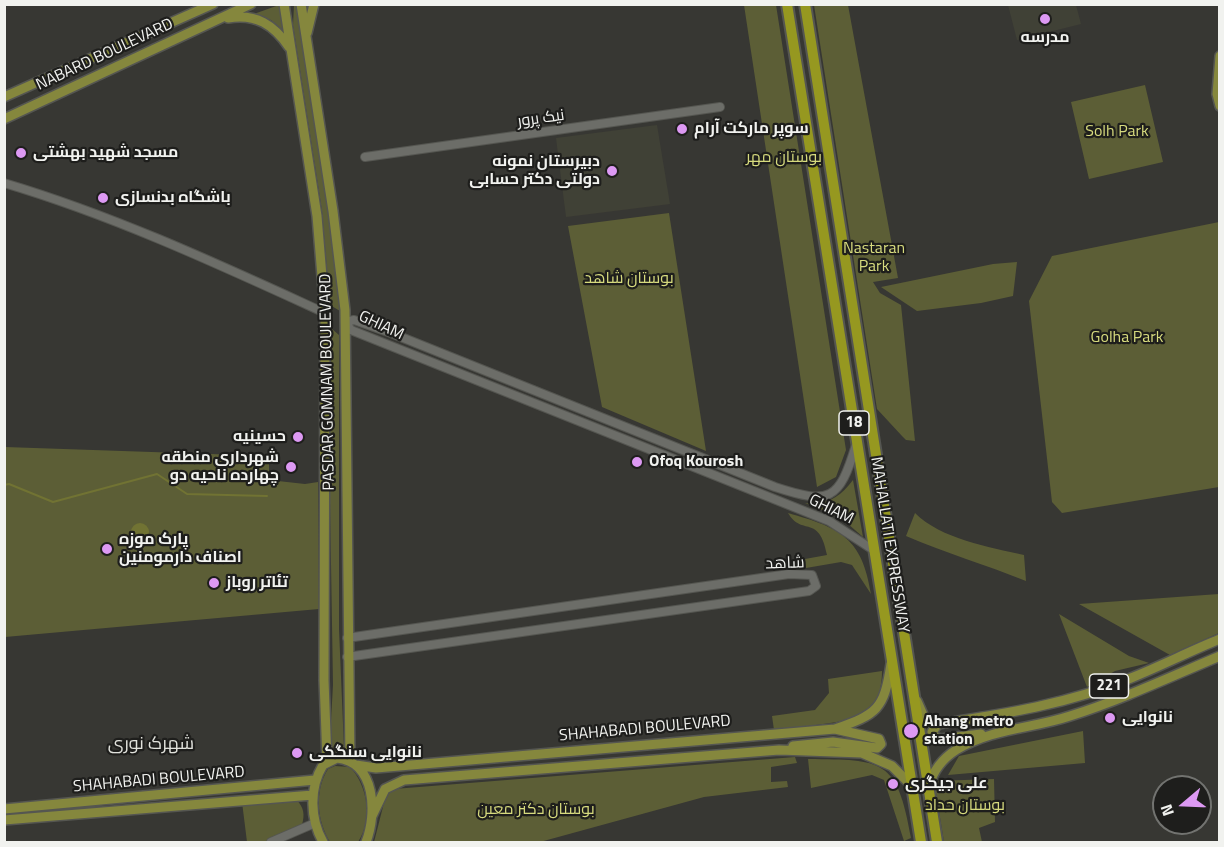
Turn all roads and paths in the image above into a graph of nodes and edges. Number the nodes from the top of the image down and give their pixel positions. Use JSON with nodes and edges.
{"nodes":[{"id":1,"x":213,"y":4,"type":"edge"},
{"id":2,"x":250,"y":4,"type":"edge"},
{"id":3,"x":284,"y":4,"type":"edge"},
{"id":4,"x":301,"y":4,"type":"edge"},
{"id":5,"x":314,"y":4,"type":"edge"},
{"id":6,"x":787,"y":4,"type":"edge"},
{"id":7,"x":805,"y":4,"type":"edge"},
{"id":8,"x":217,"y":20,"type":"junction"},
{"id":9,"x":306,"y":38,"type":"junction"},
{"id":10,"x":292,"y":52,"type":"junction"},
{"id":11,"x":1220,"y":56,"type":"edge"},
{"id":12,"x":4,"y":97,"type":"edge"},
{"id":13,"x":1220,"y":106,"type":"edge"},
{"id":14,"x":720,"y":107,"type":"dead end"},
{"id":15,"x":4,"y":119,"type":"edge"},
{"id":16,"x":365,"y":157,"type":"dead end"},
{"id":17,"x":4,"y":183,"type":"edge"},
{"id":18,"x":839,"y":225,"type":"junction"},
{"id":19,"x":823,"y":227,"type":"junction"},
{"id":20,"x":831,"y":281,"type":"junction"},
{"id":21,"x":848,"y":281,"type":"junction"},
{"id":22,"x":325,"y":313,"type":"junction"},
{"id":23,"x":345,"y":322,"type":"junction"},
{"id":24,"x":586,"y":410,"type":"junction"},
{"id":25,"x":588,"y":424,"type":"junction"},
{"id":26,"x":857,"y":440,"type":"junction"},
{"id":27,"x":794,"y":493,"type":"junction"},
{"id":28,"x":789,"y":505,"type":"junction"},
{"id":29,"x":875,"y":551,"type":"junction"},
{"id":30,"x":347,"y":638,"type":"junction"},
{"id":31,"x":1220,"y":639,"type":"edge"},
{"id":32,"x":892,"y":656,"type":"junction"},
{"id":33,"x":347,"y":657,"type":"junction"},
{"id":34,"x":1220,"y":657,"type":"edge"},
{"id":35,"x":912,"y":687,"type":"junction"},
{"id":36,"x":938,"y":724,"type":"junction"},
{"id":37,"x":835,"y":729,"type":"junction"},
{"id":38,"x":995,"y":731,"type":"junction"},
{"id":39,"x":779,"y":750,"type":"junction"},
{"id":40,"x":327,"y":761,"type":"junction"},
{"id":41,"x":353,"y":763,"type":"junction"},
{"id":42,"x":315,"y":780,"type":"junction"},
{"id":43,"x":914,"y":788,"type":"junction"},
{"id":44,"x":928,"y":788,"type":"junction"},
{"id":45,"x":313,"y":795,"type":"junction"},
{"id":46,"x":4,"y":809,"type":"edge"},
{"id":47,"x":372,"y":816,"type":"junction"},
{"id":48,"x":4,"y":820,"type":"edge"},
{"id":49,"x":315,"y":823,"type":"junction"},
{"id":50,"x":271,"y":843,"type":"edge"},
{"id":51,"x":323,"y":843,"type":"edge"},
{"id":52,"x":366,"y":843,"type":"edge"},
{"id":53,"x":921,"y":843,"type":"edge"},
{"id":54,"x":937,"y":843,"type":"edge"}],
"edges":[{"from":1,"to":12,"type":"main road","name":"NABARD BOULEVARD"},
{"from":2,"to":8,"type":"main road","name":"NABARD BOULEVARD"},
{"from":3,"to":10,"type":"main road","name":"PASDAR GOMNAM BOULEVARD"},
{"from":4,"to":9,"type":"main road","name":"PASDAR GOMNAM BOULEVARD"},
{"from":5,"to":9,"type":"main road"},
{"from":6,"to":19,"type":"highway","name":"MAHALLATI EXPRESSWAY","number":"18"},
{"from":7,"to":18,"type":"highway","name":"MAHALLATI EXPRESSWAY","number":"18"},
{"from":8,"to":10,"type":"main road"},
{"from":8,"to":15,"type":"main road","name":"NABARD BOULEVARD"},
{"from":9,"to":23,"type":"main road","name":"PASDAR GOMNAM BOULEVARD"},
{"from":10,"to":22,"type":"main road","name":"PASDAR GOMNAM BOULEVARD"},
{"from":11,"to":13,"type":"main road"},
{"from":14,"to":16,"type":"street","name":"نیک پرور"},
{"from":17,"to":22,"type":"street"},
{"from":18,"to":19,"type":"highway"},
{"from":18,"to":21,"type":"highway","name":"MAHALLATI EXPRESSWAY","number":"18"},
{"from":19,"to":20,"type":"highway","name":"MAHALLATI EXPRESSWAY","number":"18"},
{"from":20,"to":21,"type":"highway"},
{"from":20,"to":26,"type":"highway","name":"MAHALLATI EXPRESSWAY","number":"18"},
{"from":21,"to":35,"type":"highway","name":"MAHALLATI EXPRESSWAY","number":"18"},
{"from":22,"to":40,"type":"main road","name":"PASDAR GOMNAM BOULEVARD"},
{"from":23,"to":24,"type":"street","name":"GHIAM"},
{"from":23,"to":25,"type":"street","name":"GHIAM"},
{"from":23,"to":30,"type":"main road","name":"PASDAR GOMNAM BOULEVARD"},
{"from":24,"to":25,"type":"street"},
{"from":24,"to":27,"type":"street","name":"GHIAM"},
{"from":25,"to":28,"type":"street","name":"GHIAM"},
{"from":26,"to":27,"type":"street","name":"GHIAM"},
{"from":26,"to":29,"type":"highway","name":"MAHALLATI EXPRESSWAY","number":"18"},
{"from":27,"to":28,"type":"street"},
{"from":28,"to":29,"type":"street","name":"GHIAM"},
{"from":29,"to":32,"type":"highway","name":"MAHALLATI EXPRESSWAY","number":"18"},
{"from":30,"to":33,"type":"main road","name":"PASDAR GOMNAM BOULEVARD"},
{"from":30,"to":33,"type":"street","name":"شاهد"},
{"from":31,"to":36,"type":"main road","number":"221"},
{"from":32,"to":37,"type":"main road","name":"SHAHABADI BOULEVARD"},
{"from":32,"to":43,"type":"highway","name":"MAHALLATI EXPRESSWAY","number":"18"},
{"from":33,"to":41,"type":"main road","name":"PASDAR GOMNAM BOULEVARD"},
{"from":34,"to":38,"type":"main road","number":"221"},
{"from":35,"to":36,"type":"main road"},
{"from":35,"to":44,"type":"highway","name":"MAHALLATI EXPRESSWAY","number":"18"},
{"from":36,"to":38,"type":"main road","number":"221"},
{"from":37,"to":39,"type":"main road"},
{"from":37,"to":41,"type":"main road","name":"SHAHABADI BOULEVARD"},
{"from":38,"to":44,"type":"main road","number":"221"},
{"from":39,"to":43,"type":"main road","name":"SHAHABADI BOULEVARD"},
{"from":39,"to":47,"type":"main road","name":"SHAHABADI BOULEVARD"},
{"from":40,"to":41,"type":"main road","name":"SHAHABADI BOULEVARD"},
{"from":40,"to":42,"type":"main road"},
{"from":41,"to":47,"type":"main road"},
{"from":42,"to":45,"type":"main road"},
{"from":42,"to":46,"type":"main road","name":"SHAHABADI BOULEVARD"},
{"from":43,"to":53,"type":"highway","name":"MAHALLATI EXPRESSWAY","number":"18"},
{"from":44,"to":54,"type":"highway","name":"MAHALLATI EXPRESSWAY","number":"18"},
{"from":45,"to":48,"type":"main road","name":"SHAHABADI BOULEVARD"},
{"from":45,"to":49,"type":"main road"},
{"from":47,"to":52,"type":"main road"},
{"from":49,"to":50,"type":"street"},
{"from":49,"to":51,"type":"main road"}]}
